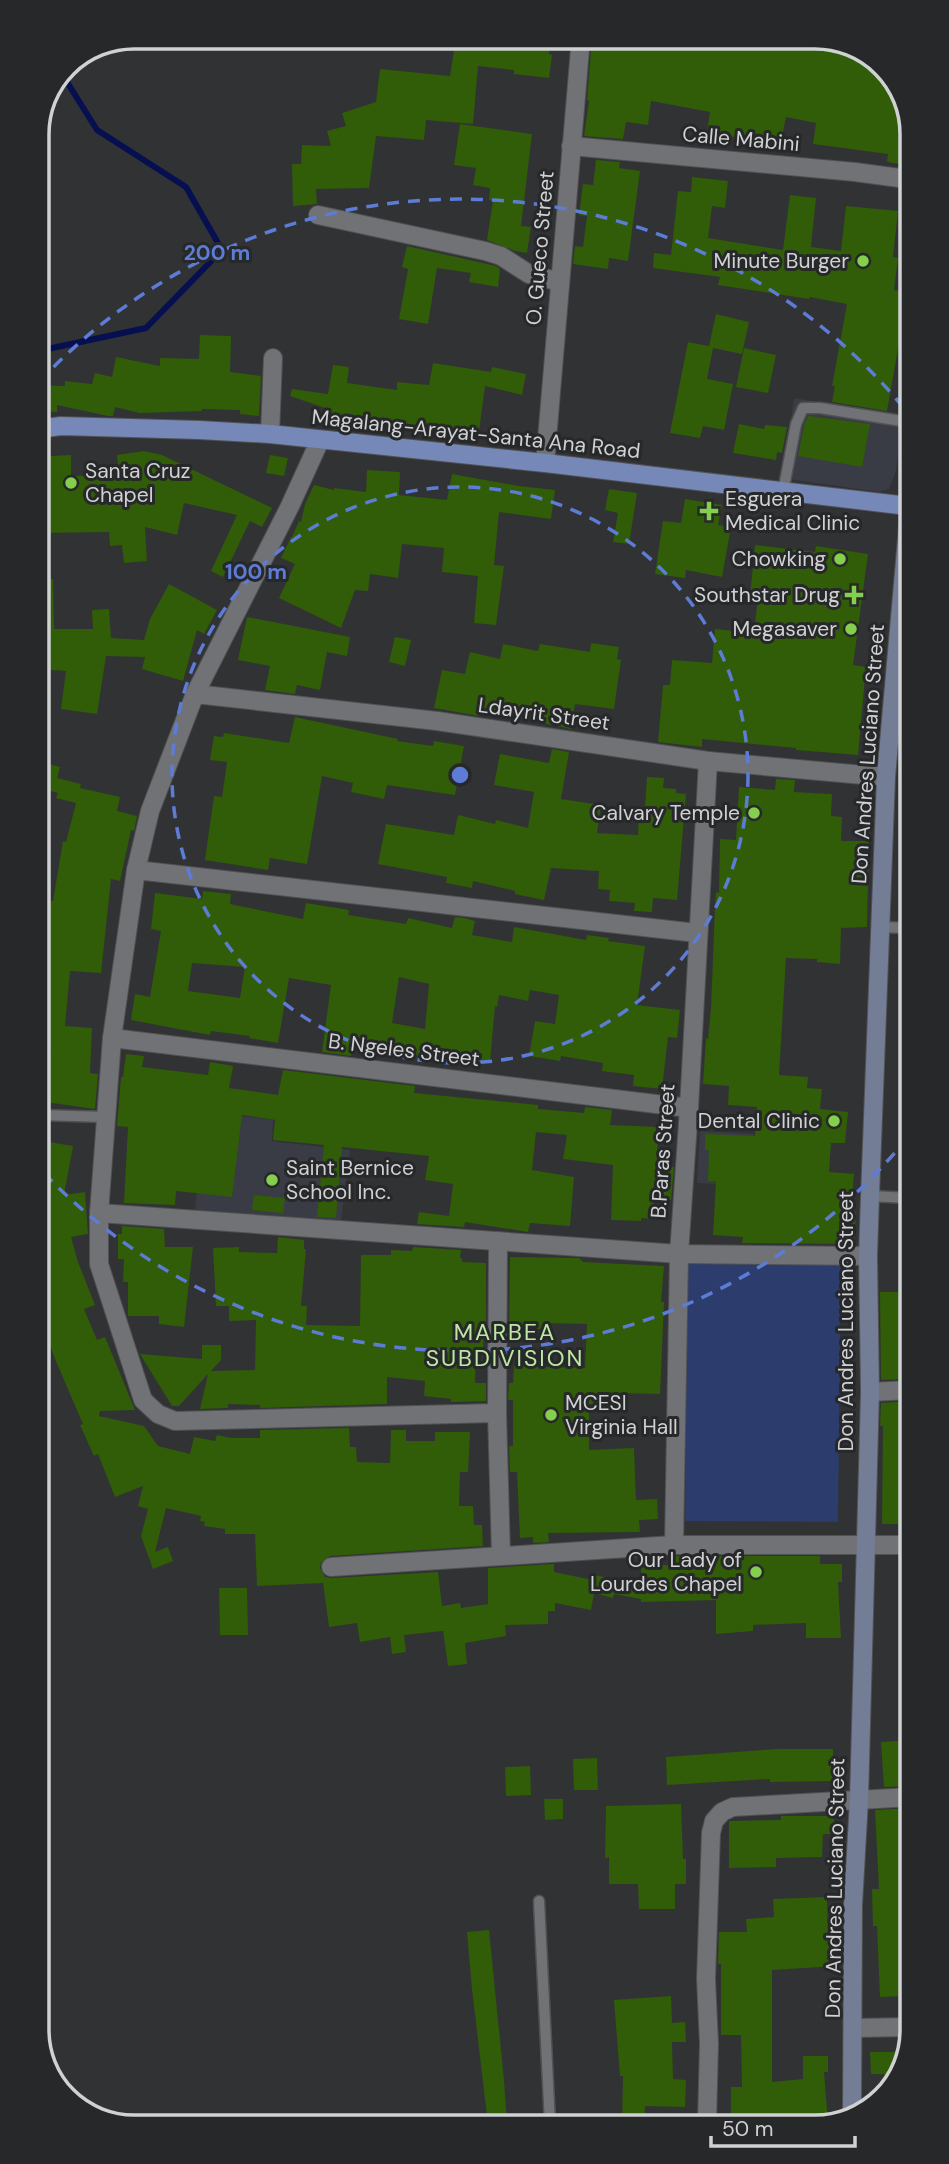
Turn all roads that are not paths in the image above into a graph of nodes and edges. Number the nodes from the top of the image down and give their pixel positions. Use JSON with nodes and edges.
{"nodes":[{"id":1,"x":580,"y":49,"type":"edge"},
{"id":2,"x":570,"y":146,"type":"junction"},
{"id":3,"x":900,"y":178,"type":"edge"},
{"id":4,"x":318,"y":215,"type":"dead end"},
{"id":5,"x":560,"y":282,"type":"junction"},
{"id":6,"x":273,"y":358,"type":"dead end"},
{"id":7,"x":900,"y":421,"type":"edge"},
{"id":8,"x":49,"y":428,"type":"edge"},
{"id":9,"x":270,"y":434,"type":"junction"},
{"id":10,"x":320,"y":439,"type":"junction"},
{"id":11,"x":545,"y":463,"type":"junction"},
{"id":12,"x":783,"y":492,"type":"junction"},
{"id":13,"x":900,"y":505,"type":"edge"},
{"id":14,"x":900,"y":618,"type":"edge"},
{"id":15,"x":195,"y":694,"type":"junction"},
{"id":16,"x":708,"y":761,"type":"junction"},
{"id":17,"x":886,"y":777,"type":"junction"},
{"id":18,"x":136,"y":870,"type":"junction"},
{"id":19,"x":880,"y":927,"type":"junction"},
{"id":20,"x":900,"y":928,"type":"edge"},
{"id":21,"x":697,"y":933,"type":"junction"},
{"id":22,"x":112,"y":1038,"type":"junction"},
{"id":23,"x":689,"y":1108,"type":"junction"},
{"id":24,"x":49,"y":1115,"type":"edge"},
{"id":25,"x":106,"y":1117,"type":"junction"},
{"id":26,"x":870,"y":1196,"type":"junction"},
{"id":27,"x":900,"y":1198,"type":"edge"},
{"id":28,"x":99,"y":1213,"type":"junction"},
{"id":29,"x":498,"y":1241,"type":"junction"},
{"id":30,"x":679,"y":1254,"type":"junction"},
{"id":31,"x":868,"y":1256,"type":"junction"},
{"id":32,"x":900,"y":1391,"type":"edge"},
{"id":33,"x":870,"y":1392,"type":"junction"},
{"id":34,"x":497,"y":1413,"type":"junction"},
{"id":35,"x":866,"y":1544,"type":"junction"},
{"id":36,"x":674,"y":1545,"type":"junction"},
{"id":37,"x":900,"y":1545,"type":"edge"},
{"id":38,"x":501,"y":1555,"type":"junction"},
{"id":39,"x":331,"y":1567,"type":"dead end"},
{"id":40,"x":900,"y":1798,"type":"edge"},
{"id":41,"x":859,"y":1800,"type":"junction"},
{"id":42,"x":539,"y":1900,"type":"dead end"},
{"id":43,"x":900,"y":2027,"type":"edge"},
{"id":44,"x":854,"y":2028,"type":"junction"},
{"id":45,"x":852,"y":2106,"type":"edge"},
{"id":46,"x":550,"y":2115,"type":"edge"},
{"id":47,"x":708,"y":2115,"type":"edge"}],
"edges":[{"from":1,"to":2,"type":"street","name":"O. Gueco Street"},
{"from":2,"to":3,"type":"street","name":"Calle Mabini"},
{"from":2,"to":5,"type":"street","name":"O. Gueco Street"},
{"from":4,"to":5,"type":"street"},
{"from":5,"to":11,"type":"street","name":"O. Gueco Street"},
{"from":6,"to":9,"type":"street"},
{"from":7,"to":12,"type":"lane"},
{"from":8,"to":9,"type":"main road","name":"Magalang-Arayat-Santa Ana Road"},
{"from":9,"to":10,"type":"main road","name":"Magalang-Arayat-Santa Ana Road"},
{"from":10,"to":11,"type":"main road","name":"Magalang-Arayat-Santa Ana Road"},
{"from":10,"to":15,"type":"street"},
{"from":11,"to":12,"type":"main road","name":"Magalang-Arayat-Santa Ana Road"},
{"from":12,"to":13,"type":"main road","name":"Magalang-Arayat-Santa Ana Road"},
{"from":14,"to":17,"type":"street","name":"Don Andres Luciano Street"},
{"from":15,"to":16,"type":"street","name":"Ldayrit Street"},
{"from":15,"to":18,"type":"street"},
{"from":16,"to":17,"type":"street","name":"Ldayrit Street"},
{"from":16,"to":21,"type":"street","name":"B.Paras Street"},
{"from":17,"to":19,"type":"street","name":"Don Andres Luciano Street"},
{"from":18,"to":21,"type":"street"},
{"from":18,"to":22,"type":"street"},
{"from":19,"to":20,"type":"lane"},
{"from":19,"to":26,"type":"street","name":"Don Andres Luciano Street"},
{"from":21,"to":23,"type":"street","name":"B.Paras Street"},
{"from":22,"to":23,"type":"street","name":"B. Ngeles Street"},
{"from":22,"to":25,"type":"street"},
{"from":23,"to":30,"type":"street","name":"B.Paras Street"},
{"from":24,"to":25,"type":"lane"},
{"from":25,"to":28,"type":"street"},
{"from":26,"to":27,"type":"lane"},
{"from":26,"to":31,"type":"street","name":"Don Andres Luciano Street"},
{"from":28,"to":29,"type":"street"},
{"from":28,"to":34,"type":"street"},
{"from":29,"to":30,"type":"street"},
{"from":29,"to":34,"type":"street"},
{"from":30,"to":31,"type":"street"},
{"from":30,"to":36,"type":"street","name":"B.Paras Street"},
{"from":31,"to":33,"type":"street","name":"Don Andres Luciano Street"},
{"from":32,"to":33,"type":"street"},
{"from":33,"to":35,"type":"street","name":"Don Andres Luciano Street"},
{"from":34,"to":38,"type":"street"},
{"from":35,"to":36,"type":"street"},
{"from":35,"to":37,"type":"street"},
{"from":35,"to":41,"type":"street","name":"Don Andres Luciano Street"},
{"from":36,"to":38,"type":"street"},
{"from":38,"to":39,"type":"street"},
{"from":40,"to":41,"type":"street"},
{"from":41,"to":44,"type":"street","name":"Don Andres Luciano Street"},
{"from":41,"to":47,"type":"street"},
{"from":42,"to":46,"type":"lane"},
{"from":43,"to":44,"type":"street"},
{"from":44,"to":45,"type":"street","name":"Don Andres Luciano Street"}]}
